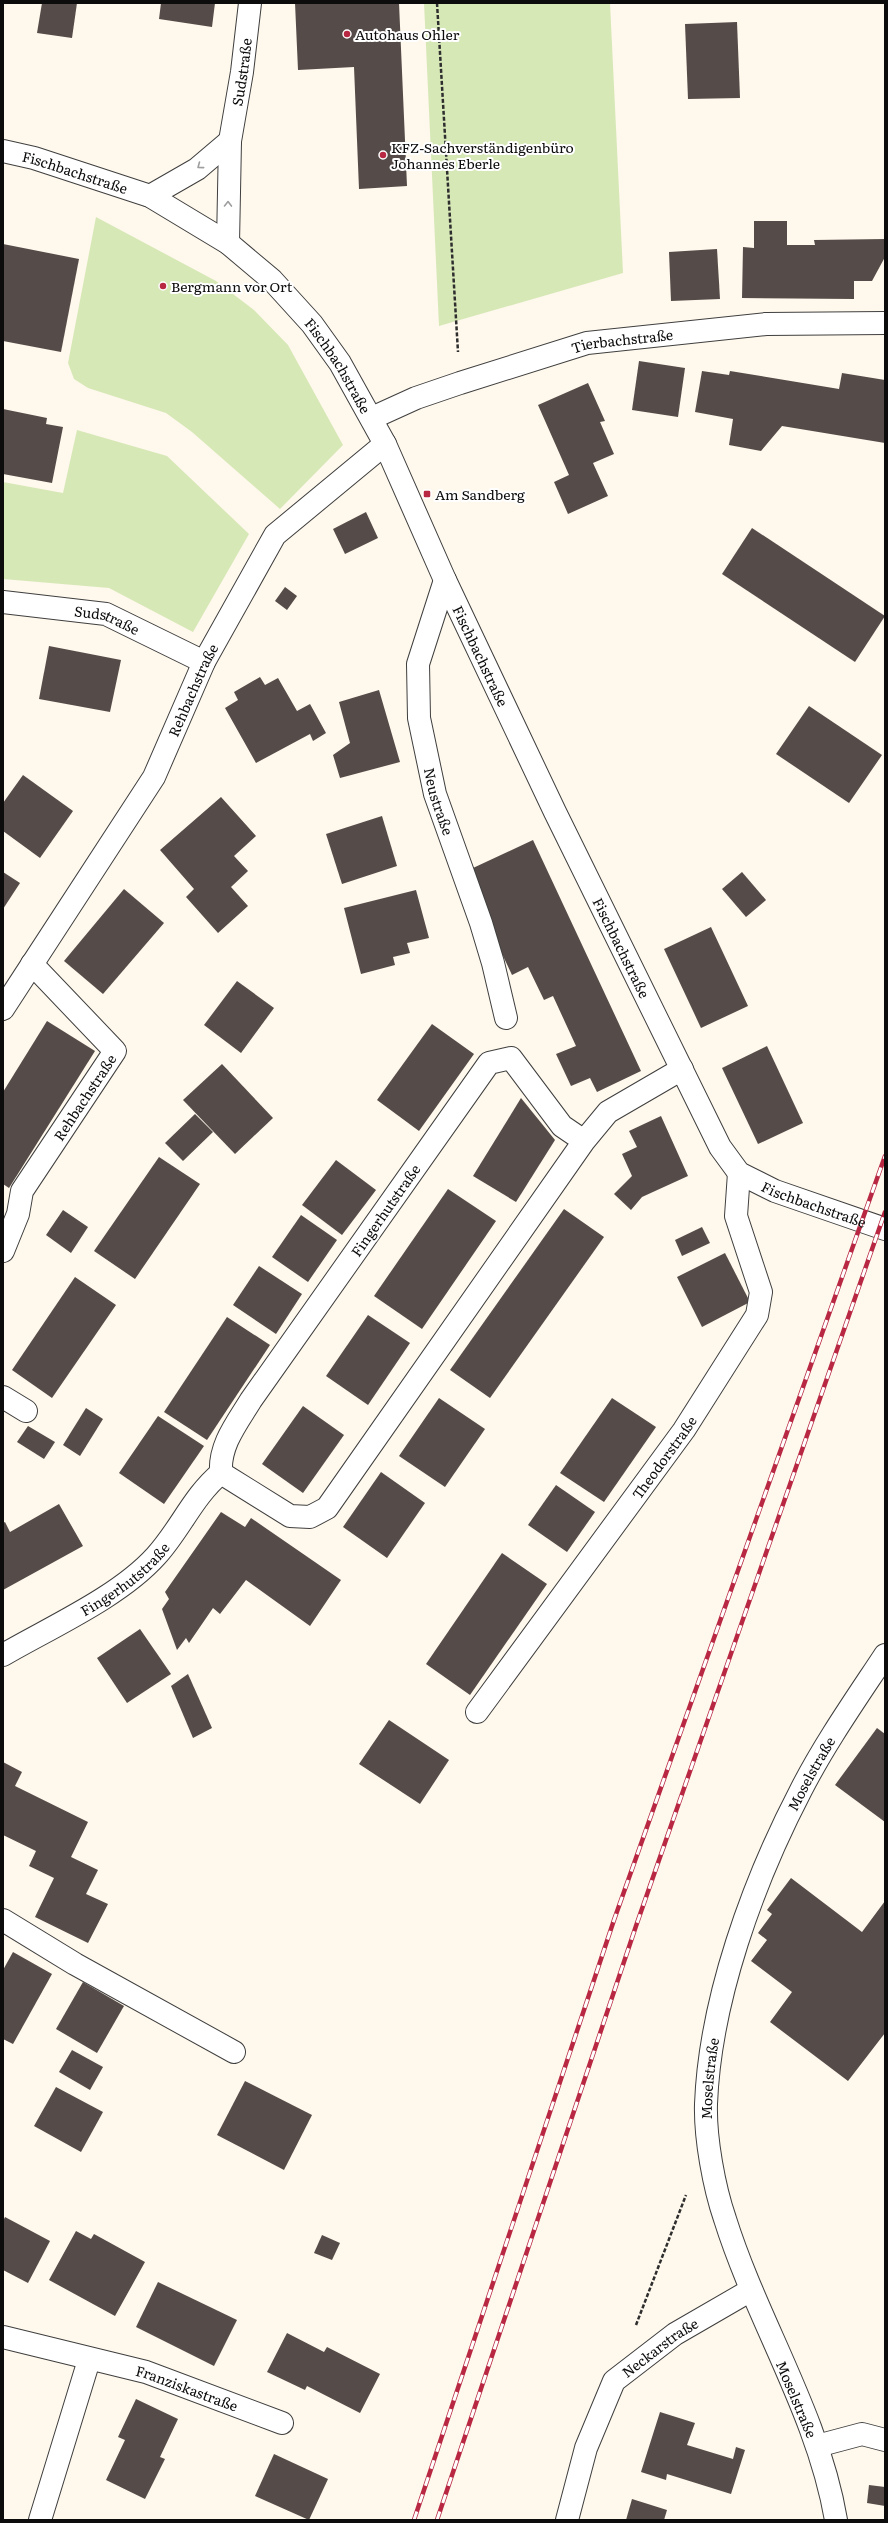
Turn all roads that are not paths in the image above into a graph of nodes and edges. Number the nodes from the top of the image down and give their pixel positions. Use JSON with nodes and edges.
{"nodes":[{"id":1,"x":250,"y":3,"type":"edge"},
{"id":2,"x":230,"y":141,"type":"junction"},
{"id":3,"x":3,"y":151,"type":"edge"},
{"id":4,"x":150,"y":196,"type":"junction"},
{"id":5,"x":228,"y":243,"type":"junction"},
{"id":6,"x":885,"y":323,"type":"edge"},
{"id":7,"x":372,"y":418,"type":"junction"},
{"id":8,"x":385,"y":444,"type":"junction"},
{"id":9,"x":445,"y":580,"type":"junction"},
{"id":10,"x":3,"y":602,"type":"edge"},
{"id":11,"x":204,"y":662,"type":"junction"},
{"id":12,"x":32,"y":964,"type":"junction"},
{"id":13,"x":3,"y":1009,"type":"edge"},
{"id":14,"x":506,"y":1018,"type":"dead end"},
{"id":15,"x":682,"y":1069,"type":"junction"},
{"id":16,"x":584,"y":1141,"type":"junction"},
{"id":17,"x":739,"y":1173,"type":"junction"},
{"id":18,"x":885,"y":1229,"type":"edge"},
{"id":19,"x":3,"y":1251,"type":"edge"},
{"id":20,"x":3,"y":1397,"type":"edge"},
{"id":21,"x":26,"y":1411,"type":"dead end"},
{"id":22,"x":221,"y":1473,"type":"junction"},
{"id":23,"x":3,"y":1655,"type":"edge"},
{"id":24,"x":885,"y":1656,"type":"edge"},
{"id":25,"x":477,"y":1712,"type":"dead end"},
{"id":26,"x":3,"y":1920,"type":"edge"},
{"id":27,"x":234,"y":2052,"type":"dead end"},
{"id":28,"x":751,"y":2290,"type":"junction"},
{"id":29,"x":3,"y":2337,"type":"edge"},
{"id":30,"x":89,"y":2360,"type":"junction"},
{"id":31,"x":282,"y":2423,"type":"dead end"},
{"id":32,"x":885,"y":2440,"type":"edge"},
{"id":33,"x":817,"y":2446,"type":"junction"},
{"id":34,"x":40,"y":2520,"type":"edge"},
{"id":35,"x":566,"y":2520,"type":"edge"},
{"id":36,"x":836,"y":2520,"type":"edge"}],
"edges":[{"from":1,"to":2,"type":"street","name":"Sudstraße"},
{"from":2,"to":4,"type":"street","one_way":true},
{"from":5,"to":2,"type":"street","name":"Sudstraße","one_way":true},
{"from":3,"to":4,"type":"street","name":"Fischbachstraße"},
{"from":4,"to":5,"type":"street","name":"Fischbachstraße"},
{"from":5,"to":7,"type":"street","name":"Fischbachstraße"},
{"from":6,"to":7,"type":"street","name":"Tierbachstraße"},
{"from":7,"to":8,"type":"street","name":"Fischbachstraße"},
{"from":8,"to":9,"type":"street","name":"Fischbachstraße"},
{"from":8,"to":11,"type":"street","name":"Rehbachstraße"},
{"from":9,"to":14,"type":"street","name":"Neustraße"},
{"from":9,"to":15,"type":"street","name":"Fischbachstraße"},
{"from":10,"to":11,"type":"street","name":"Sudstraße"},
{"from":11,"to":12,"type":"street","name":"Rehbachstraße"},
{"from":12,"to":13,"type":"street","name":"Rehbachstraße"},
{"from":12,"to":19,"type":"street","name":"Rehbachstraße"},
{"from":15,"to":16,"type":"street"},
{"from":15,"to":17,"type":"street","name":"Fischbachstraße"},
{"from":16,"to":22,"type":"street"},
{"from":16,"to":22,"type":"street","name":"Fingerhutstraße"},
{"from":17,"to":18,"type":"street","name":"Fischbachstraße"},
{"from":17,"to":25,"type":"street","name":"Theodorstraße"},
{"from":20,"to":21,"type":"street"},
{"from":22,"to":23,"type":"street","name":"Fingerhutstraße"},
{"from":24,"to":28,"type":"street","name":"Moselstraße"},
{"from":26,"to":27,"type":"street"},
{"from":28,"to":33,"type":"street","name":"Moselstraße"},
{"from":28,"to":35,"type":"street","name":"Neckarstraße"},
{"from":29,"to":30,"type":"street","name":"Franziskastraße"},
{"from":30,"to":31,"type":"street","name":"Franziskastraße"},
{"from":30,"to":34,"type":"street"},
{"from":32,"to":33,"type":"street"},
{"from":33,"to":36,"type":"street","name":"Moselstraße"}]}
